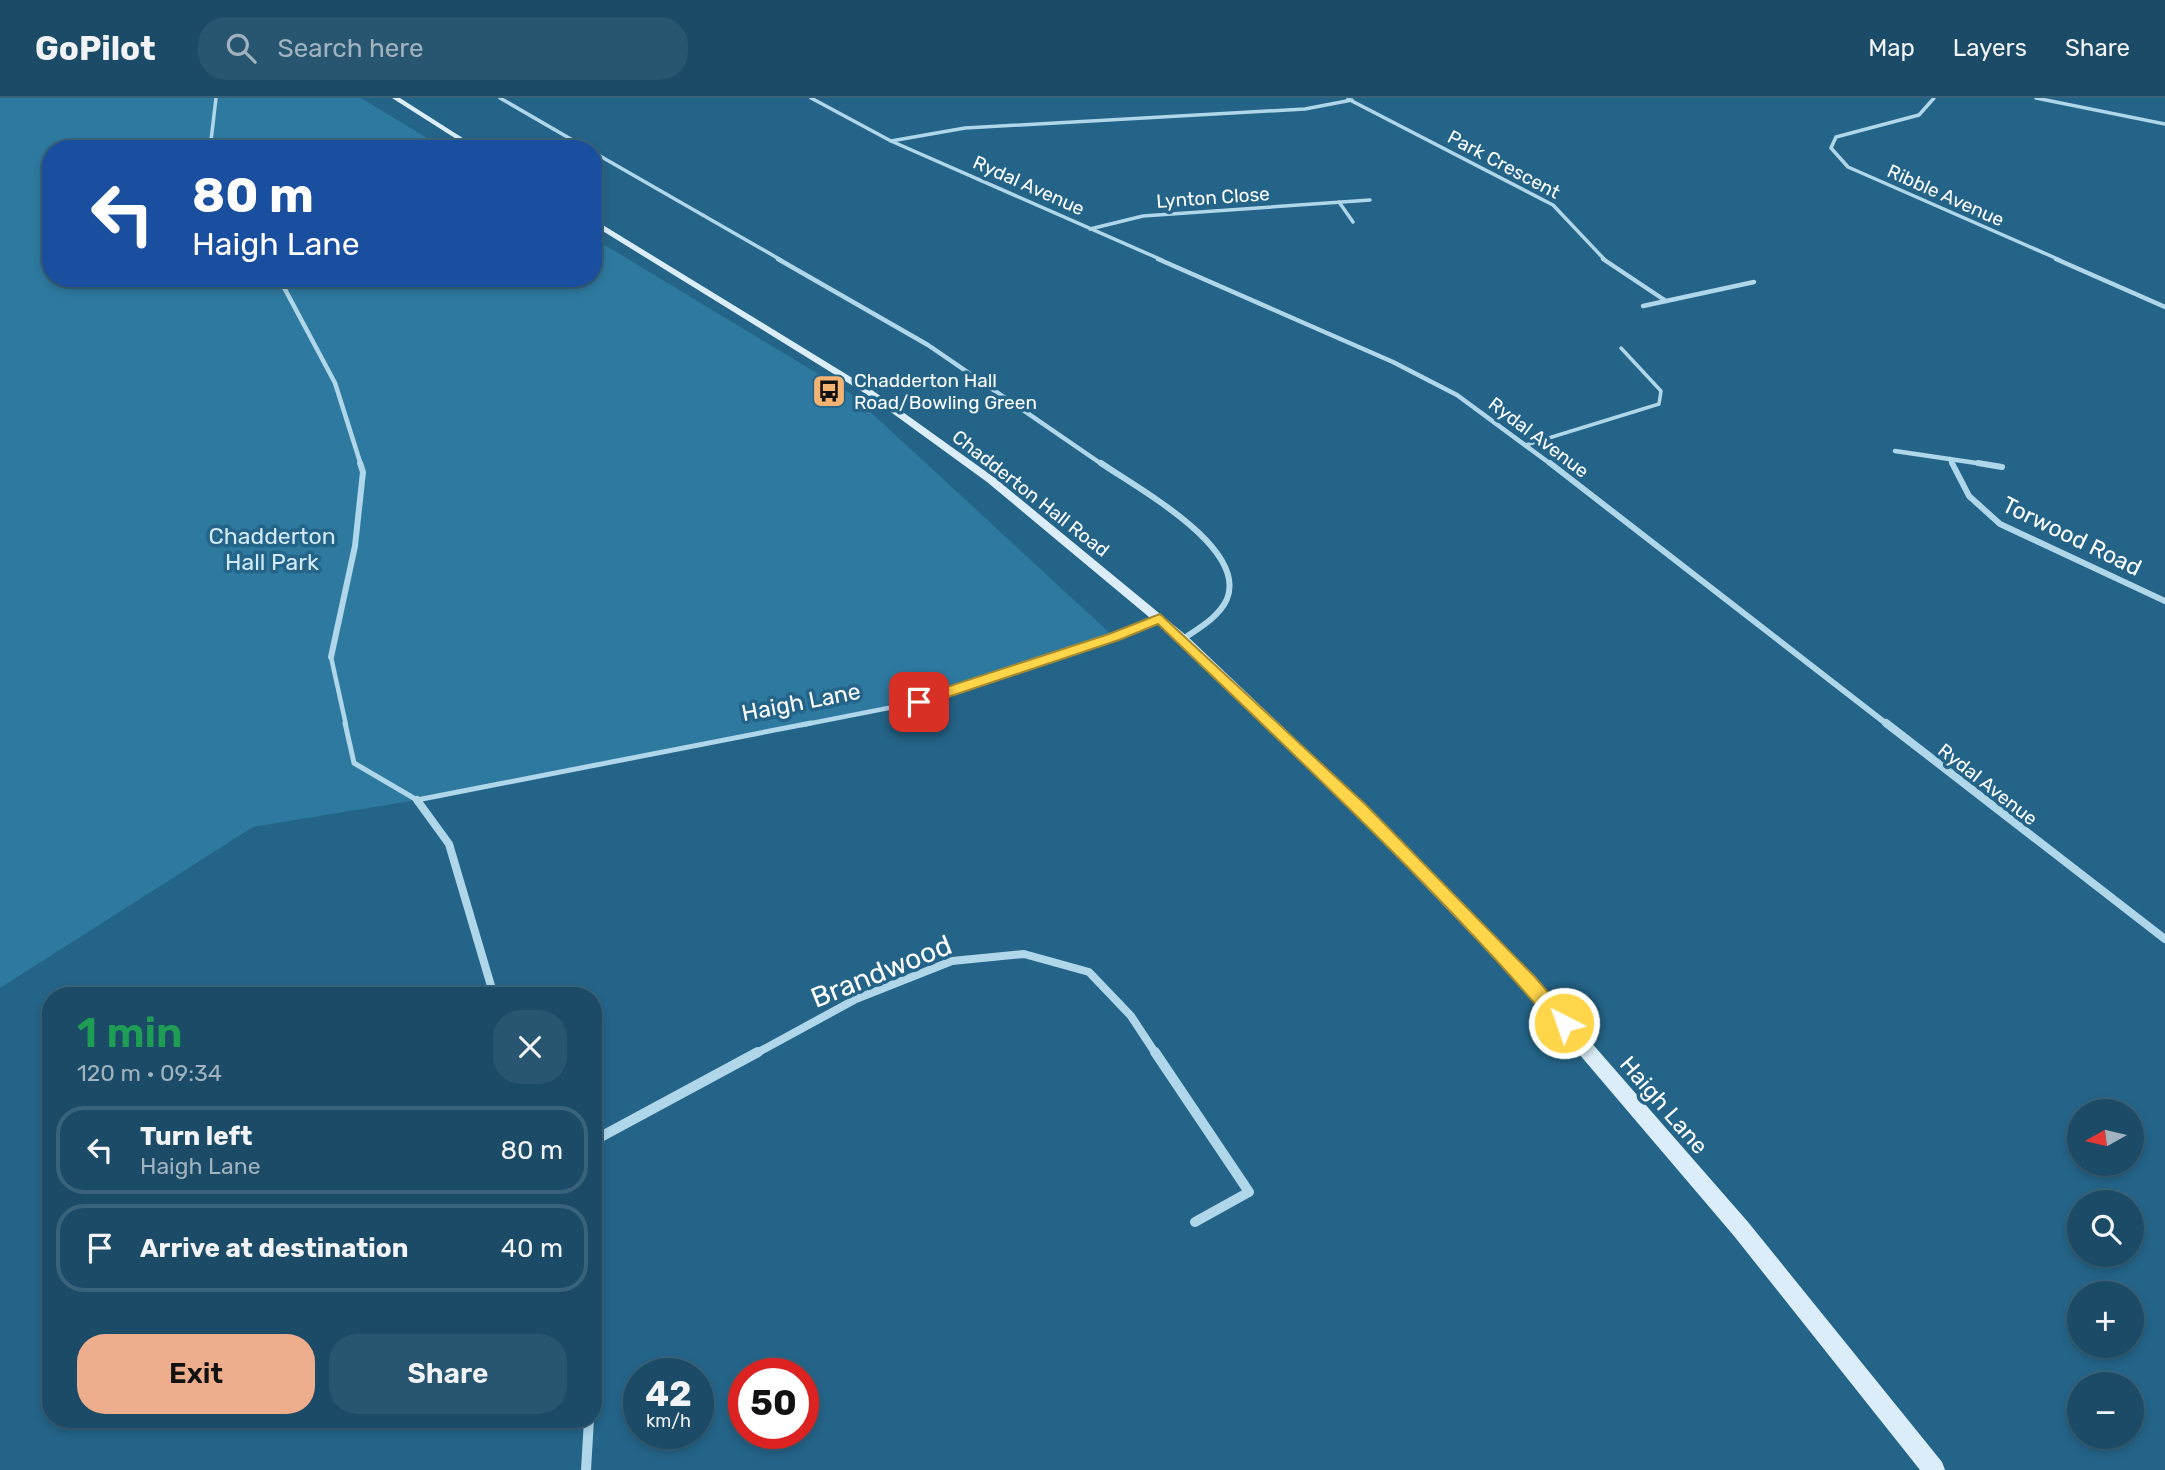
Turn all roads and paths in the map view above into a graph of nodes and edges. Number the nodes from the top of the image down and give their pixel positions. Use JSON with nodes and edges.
{"nodes":[{"id":1,"x":216,"y":98,"type":"edge"},
{"id":2,"x":395,"y":98,"type":"edge"},
{"id":3,"x":500,"y":98,"type":"edge"},
{"id":4,"x":811,"y":98,"type":"edge"},
{"id":5,"x":1934,"y":98,"type":"edge"},
{"id":6,"x":2036,"y":98,"type":"edge"},
{"id":7,"x":1349,"y":99,"type":"edge"},
{"id":8,"x":2165,"y":124,"type":"edge"},
{"id":9,"x":210,"y":140,"type":"edge"},
{"id":10,"x":463,"y":140,"type":"edge"},
{"id":11,"x":572,"y":140,"type":"edge"},
{"id":12,"x":891,"y":141,"type":"junction"},
{"id":13,"x":602,"y":157,"type":"edge"},
{"id":14,"x":1370,"y":200,"type":"dead end"},
{"id":15,"x":1339,"y":202,"type":"junction"},
{"id":16,"x":1353,"y":222,"type":"dead end"},
{"id":17,"x":602,"y":227,"type":"edge"},
{"id":18,"x":1090,"y":229,"type":"junction"},
{"id":19,"x":1754,"y":282,"type":"dead end"},
{"id":20,"x":284,"y":287,"type":"edge"},
{"id":21,"x":1666,"y":301,"type":"junction"},
{"id":22,"x":1643,"y":306,"type":"dead end"},
{"id":23,"x":2165,"y":307,"type":"edge"},
{"id":24,"x":1621,"y":348,"type":"dead end"},
{"id":25,"x":1527,"y":445,"type":"junction"},
{"id":26,"x":1895,"y":451,"type":"dead end"},
{"id":27,"x":1950,"y":459,"type":"junction"},
{"id":28,"x":2001,"y":467,"type":"dead end"},
{"id":29,"x":2165,"y":601,"type":"edge"},
{"id":30,"x":1160,"y":618,"type":"junction"},
{"id":31,"x":1183,"y":639,"type":"junction"},
{"id":32,"x":331,"y":657,"type":"joint"},
{"id":33,"x":417,"y":800,"type":"junction"},
{"id":34,"x":2165,"y":939,"type":"edge"},
{"id":35,"x":491,"y":987,"type":"edge"},
{"id":36,"x":602,"y":1136,"type":"edge"},
{"id":37,"x":1195,"y":1222,"type":"dead end"},
{"id":38,"x":588,"y":1428,"type":"edge"},
{"id":39,"x":586,"y":1470,"type":"edge"},
{"id":40,"x":1934,"y":1470,"type":"edge"}],
"edges":[{"from":1,"to":9,"type":"street"},
{"from":2,"to":10,"type":"main road"},
{"from":3,"to":11,"type":"street"},
{"from":4,"to":12,"type":"street","name":"Rydal Avenue"},
{"from":5,"to":23,"type":"street","name":"Ribble Avenue"},
{"from":6,"to":8,"type":"street"},
{"from":7,"to":12,"type":"street"},
{"from":7,"to":21,"type":"street","name":"Park Crescent"},
{"from":12,"to":18,"type":"street","name":"Rydal Avenue"},
{"from":13,"to":31,"type":"street"},
{"from":14,"to":15,"type":"street","name":"Lynton Close"},
{"from":15,"to":16,"type":"street"},
{"from":15,"to":18,"type":"street","name":"Lynton Close"},
{"from":17,"to":30,"type":"main road","name":"Chadderton Hall Road"},
{"from":18,"to":25,"type":"street","name":"Rydal Avenue"},
{"from":19,"to":21,"type":"street"},
{"from":20,"to":32,"type":"street"},
{"from":21,"to":22,"type":"street"},
{"from":24,"to":25,"type":"lane"},
{"from":25,"to":34,"type":"street","name":"Rydal Avenue"},
{"from":26,"to":27,"type":"street"},
{"from":27,"to":28,"type":"street"},
{"from":27,"to":29,"type":"street","name":"Torwood Road"},
{"from":30,"to":31,"type":"main road","name":"Haigh Lane"},
{"from":30,"to":33,"type":"lane","name":"Haigh Lane"},
{"from":31,"to":40,"type":"main road","name":"Haigh Lane"},
{"from":32,"to":33,"type":"lane"},
{"from":33,"to":35,"type":"street"},
{"from":36,"to":37,"type":"street","name":"Brandwood"},
{"from":38,"to":39,"type":"street"}]}
